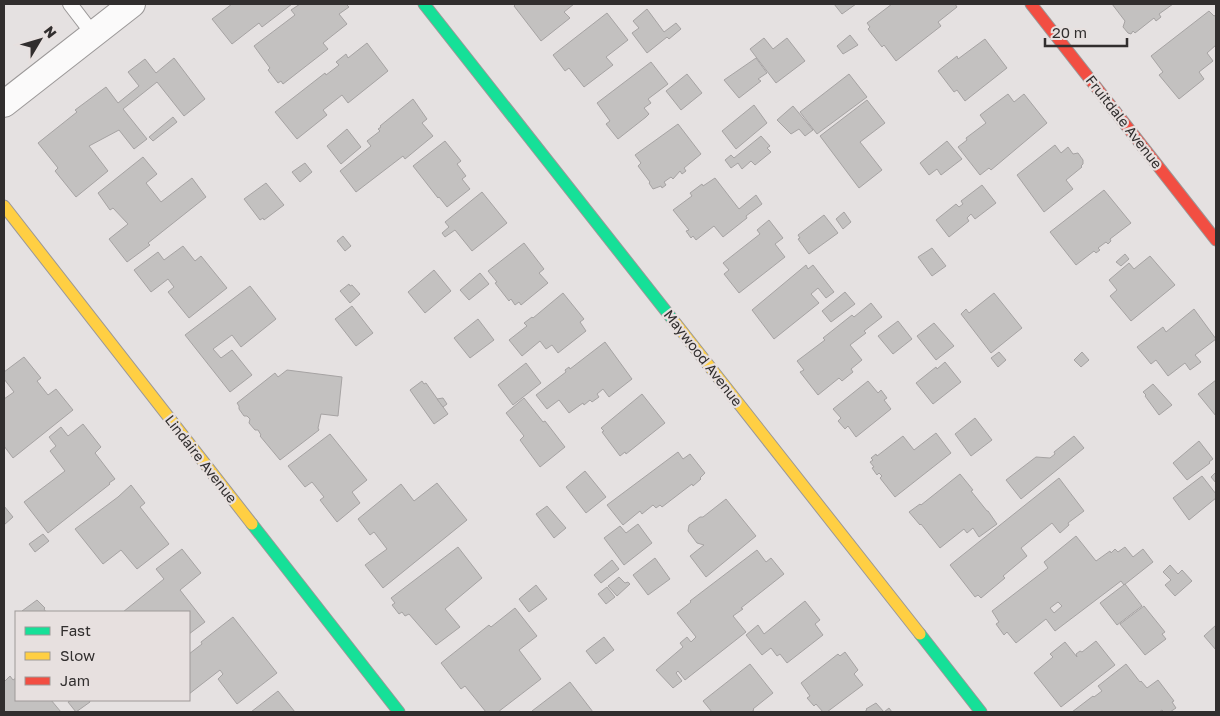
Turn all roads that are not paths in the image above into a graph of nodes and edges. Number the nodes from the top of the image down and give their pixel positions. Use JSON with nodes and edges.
{"nodes":[{"id":1,"x":70,"y":4,"type":"edge"},
{"id":2,"x":132,"y":4,"type":"edge"},
{"id":3,"x":424,"y":4,"type":"edge"},
{"id":4,"x":1031,"y":4,"type":"edge"},
{"id":5,"x":93,"y":34,"type":"junction"},
{"id":6,"x":4,"y":104,"type":"edge"},
{"id":7,"x":4,"y":206,"type":"edge"},
{"id":8,"x":1216,"y":240,"type":"edge"},
{"id":9,"x":398,"y":712,"type":"edge"},
{"id":10,"x":981,"y":712,"type":"edge"}],
"edges":[{"from":1,"to":5,"type":"lane"},
{"from":2,"to":5,"type":"street"},
{"from":3,"to":10,"type":"street","name":"Maywood Avenue"},
{"from":4,"to":8,"type":"street","name":"Fruitdale Avenue"},
{"from":5,"to":6,"type":"street"},
{"from":7,"to":9,"type":"street","name":"Lindaire Avenue"}]}
